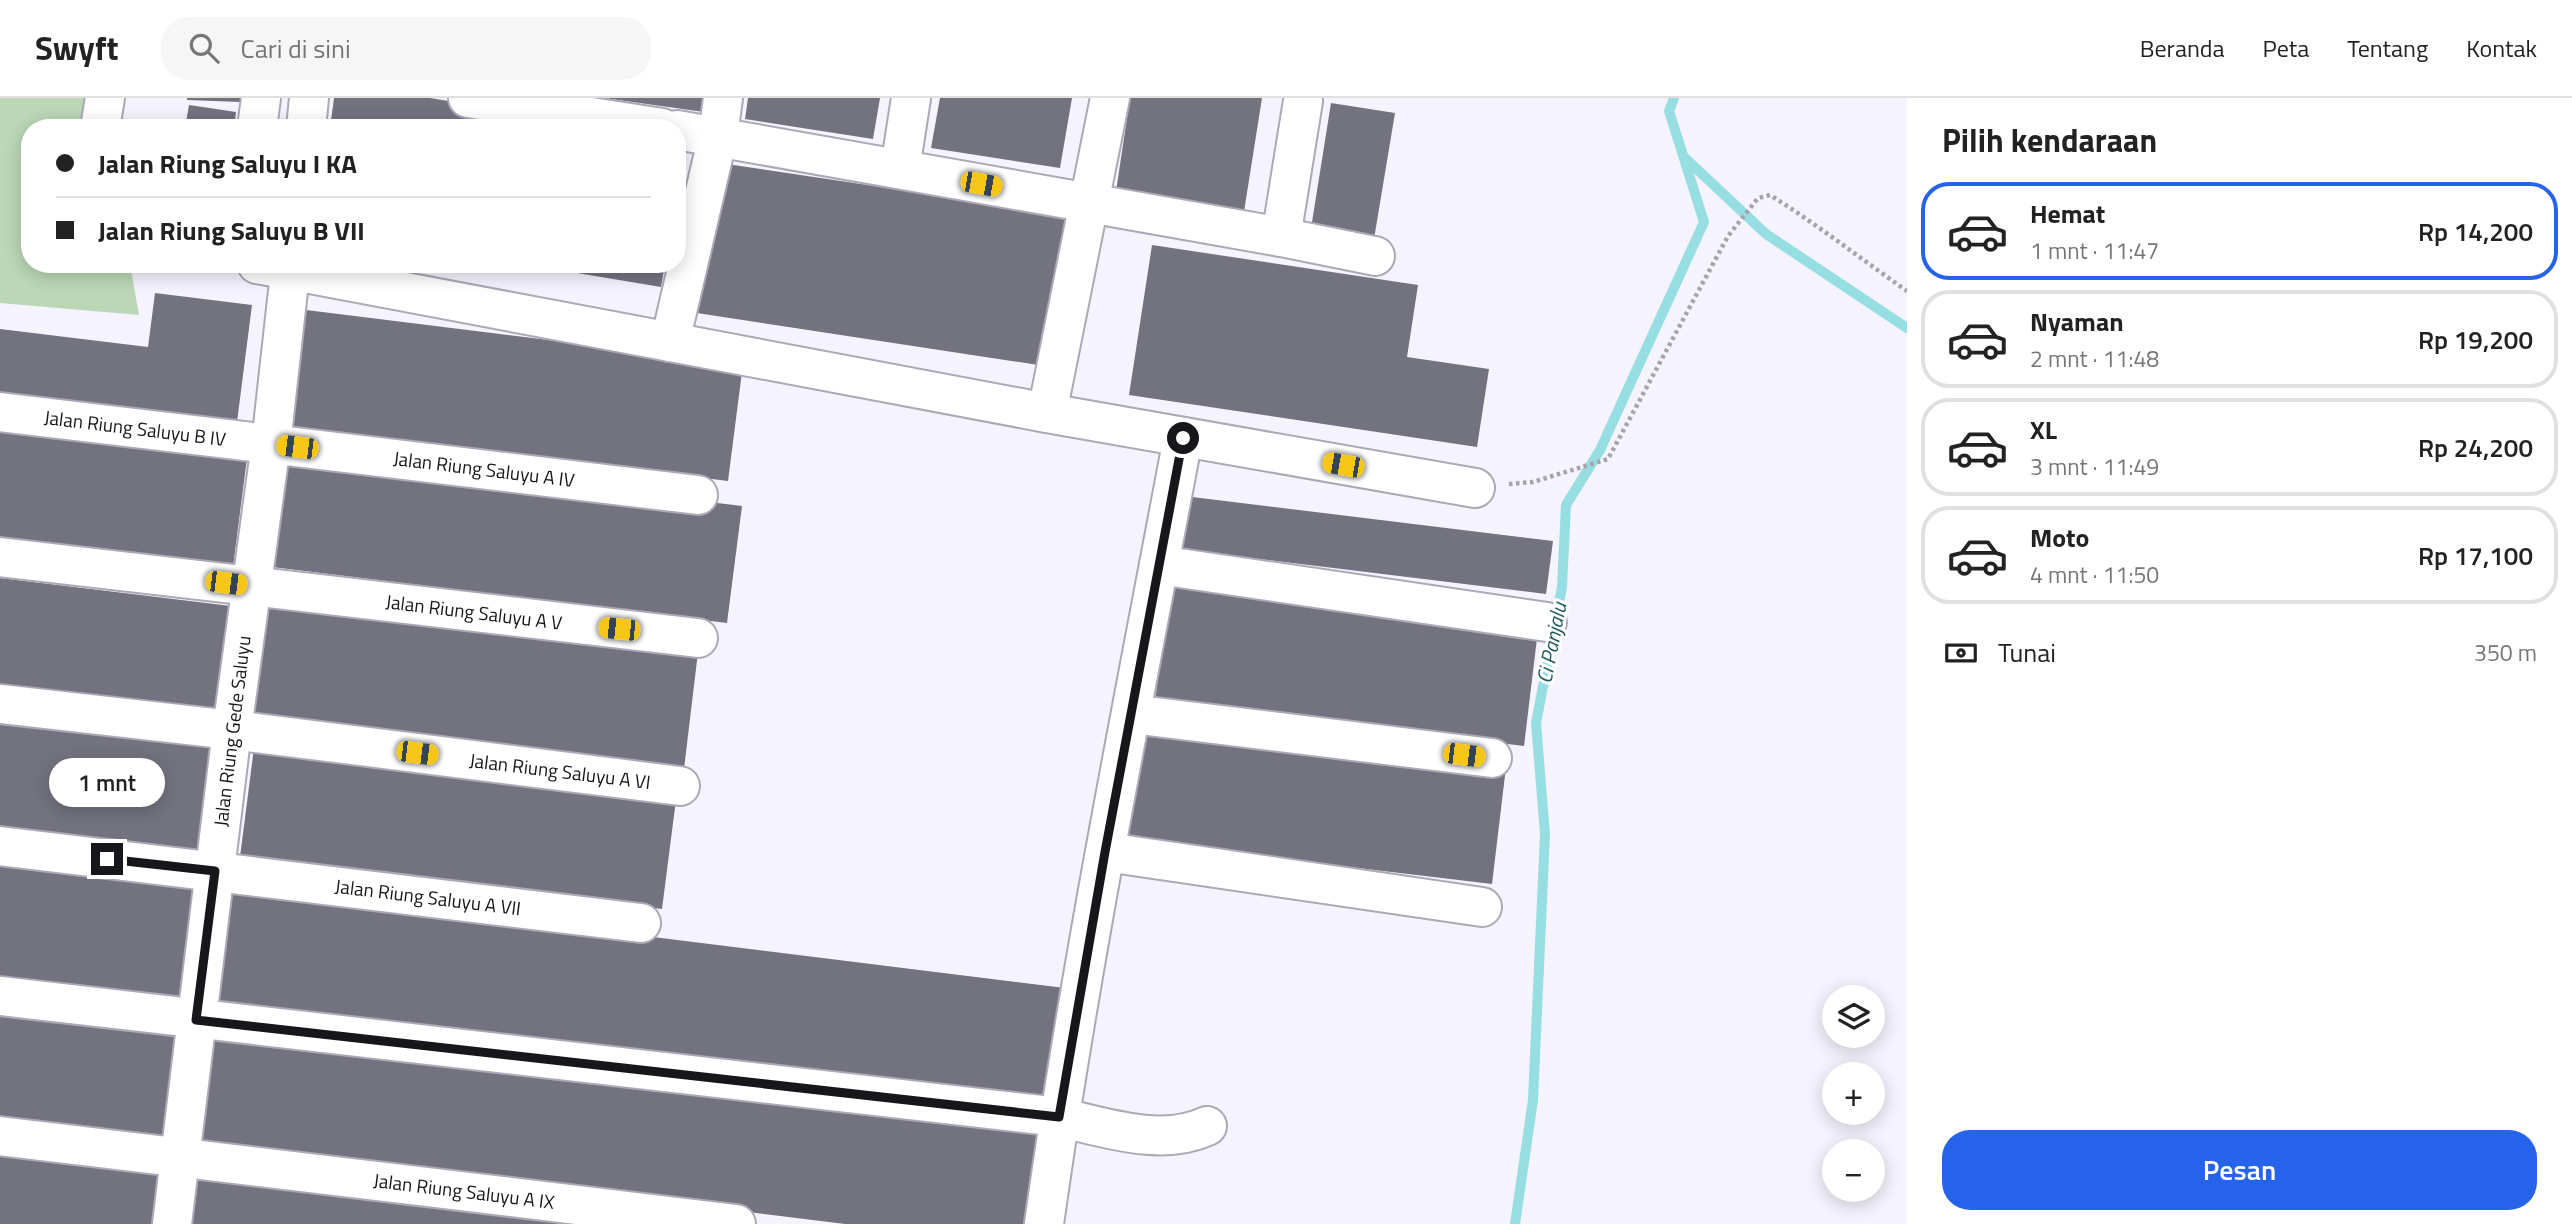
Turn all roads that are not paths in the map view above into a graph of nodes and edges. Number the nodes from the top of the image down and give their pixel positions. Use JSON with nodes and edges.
{"nodes":[{"id":1,"x":105,"y":98,"type":"edge"},
{"id":2,"x":261,"y":98,"type":"edge"},
{"id":3,"x":309,"y":98,"type":"edge"},
{"id":4,"x":468,"y":98,"type":"edge"},
{"id":5,"x":723,"y":98,"type":"edge"},
{"id":6,"x":911,"y":98,"type":"edge"},
{"id":7,"x":1110,"y":98,"type":"edge"},
{"id":8,"x":523,"y":102,"type":"edge"},
{"id":9,"x":1303,"y":102,"type":"dead end"},
{"id":10,"x":102,"y":119,"type":"edge"},
{"id":11,"x":258,"y":119,"type":"edge"},
{"id":12,"x":307,"y":119,"type":"edge"},
{"id":13,"x":614,"y":119,"type":"edge"},
{"id":14,"x":686,"y":131,"type":"edge"},
{"id":15,"x":718,"y":136,"type":"junction"},
{"id":16,"x":900,"y":169,"type":"junction"},
{"id":17,"x":1089,"y":203,"type":"junction"},
{"id":18,"x":1281,"y":237,"type":"junction"},
{"id":19,"x":1375,"y":256,"type":"dead end"},
{"id":20,"x":279,"y":273,"type":"edge"},
{"id":21,"x":310,"y":273,"type":"edge"},
{"id":22,"x":670,"y":342,"type":"junction"},
{"id":23,"x":0,"y":412,"type":"edge"},
{"id":24,"x":1046,"y":413,"type":"junction"},
{"id":25,"x":1183,"y":438,"type":"junction"},
{"id":26,"x":271,"y":444,"type":"junction"},
{"id":27,"x":1475,"y":488,"type":"road end"},
{"id":28,"x":698,"y":495,"type":"dead end"},
{"id":29,"x":0,"y":557,"type":"edge"},
{"id":30,"x":1159,"y":565,"type":"junction"},
{"id":31,"x":251,"y":586,"type":"junction"},
{"id":32,"x":1547,"y":622,"type":"dead end"},
{"id":33,"x":698,"y":638,"type":"dead end"},
{"id":34,"x":0,"y":704,"type":"edge"},
{"id":35,"x":1131,"y":714,"type":"junction"},
{"id":36,"x":232,"y":730,"type":"junction"},
{"id":37,"x":1492,"y":758,"type":"dead end"},
{"id":38,"x":680,"y":786,"type":"dead end"},
{"id":39,"x":0,"y":846,"type":"edge"},
{"id":40,"x":1105,"y":852,"type":"junction"},
{"id":41,"x":215,"y":871,"type":"junction"},
{"id":42,"x":1482,"y":907,"type":"dead end"},
{"id":43,"x":640,"y":923,"type":"dead end"},
{"id":44,"x":0,"y":996,"type":"edge"},
{"id":45,"x":196,"y":1020,"type":"junction"},
{"id":46,"x":1059,"y":1117,"type":"junction"},
{"id":47,"x":1208,"y":1125,"type":"dead end"},
{"id":48,"x":0,"y":1136,"type":"edge"},
{"id":49,"x":186,"y":1158,"type":"junction"},
{"id":50,"x":172,"y":1224,"type":"edge"},
{"id":51,"x":736,"y":1224,"type":"edge"},
{"id":52,"x":1044,"y":1224,"type":"edge"}],
"edges":[{"from":1,"to":10,"type":"street"},
{"from":2,"to":11,"type":"street"},
{"from":3,"to":12,"type":"street"},
{"from":4,"to":8,"type":"street"},
{"from":5,"to":15,"type":"street"},
{"from":6,"to":16,"type":"street"},
{"from":7,"to":17,"type":"street"},
{"from":8,"to":13,"type":"street"},
{"from":9,"to":18,"type":"street"},
{"from":14,"to":15,"type":"street"},
{"from":15,"to":16,"type":"street"},
{"from":15,"to":22,"type":"street"},
{"from":16,"to":17,"type":"street"},
{"from":17,"to":18,"type":"street"},
{"from":17,"to":24,"type":"street"},
{"from":18,"to":19,"type":"street"},
{"from":20,"to":26,"type":"street","name":"Jalan Riung Gede Saluyu"},
{"from":21,"to":22,"type":"street"},
{"from":22,"to":24,"type":"street"},
{"from":23,"to":26,"type":"street","name":"Jalan Riung Saluyu B IV"},
{"from":24,"to":25,"type":"street"},
{"from":25,"to":27,"type":"street"},
{"from":25,"to":30,"type":"street"},
{"from":26,"to":28,"type":"street","name":"Jalan Riung Saluyu A IV"},
{"from":26,"to":31,"type":"street","name":"Jalan Riung Gede Saluyu"},
{"from":29,"to":31,"type":"street","name":"Jalan Riung Saluyu A V"},
{"from":30,"to":32,"type":"street"},
{"from":30,"to":35,"type":"street"},
{"from":31,"to":33,"type":"street","name":"Jalan Riung Saluyu A V"},
{"from":31,"to":36,"type":"street","name":"Jalan Riung Gede Saluyu"},
{"from":34,"to":36,"type":"street"},
{"from":35,"to":37,"type":"street"},
{"from":35,"to":40,"type":"street"},
{"from":36,"to":38,"type":"street","name":"Jalan Riung Saluyu A VI"},
{"from":36,"to":41,"type":"street","name":"Jalan Riung Gede Saluyu"},
{"from":39,"to":41,"type":"street","name":"Jalan Riung Saluyu A VII"},
{"from":40,"to":42,"type":"street"},
{"from":40,"to":46,"type":"street"},
{"from":41,"to":43,"type":"street","name":"Jalan Riung Saluyu A VII"},
{"from":41,"to":45,"type":"street","name":"Jalan Riung Gede Saluyu"},
{"from":44,"to":45,"type":"street"},
{"from":45,"to":46,"type":"street"},
{"from":45,"to":49,"type":"street","name":"Jalan Riung Gede Saluyu"},
{"from":46,"to":47,"type":"street"},
{"from":46,"to":52,"type":"street"},
{"from":48,"to":49,"type":"street","name":"Jalan Riung Saluyu A IX"},
{"from":49,"to":50,"type":"street","name":"Jalan Riung Gede Saluyu"},
{"from":49,"to":51,"type":"street","name":"Jalan Riung Saluyu A IX"}]}
